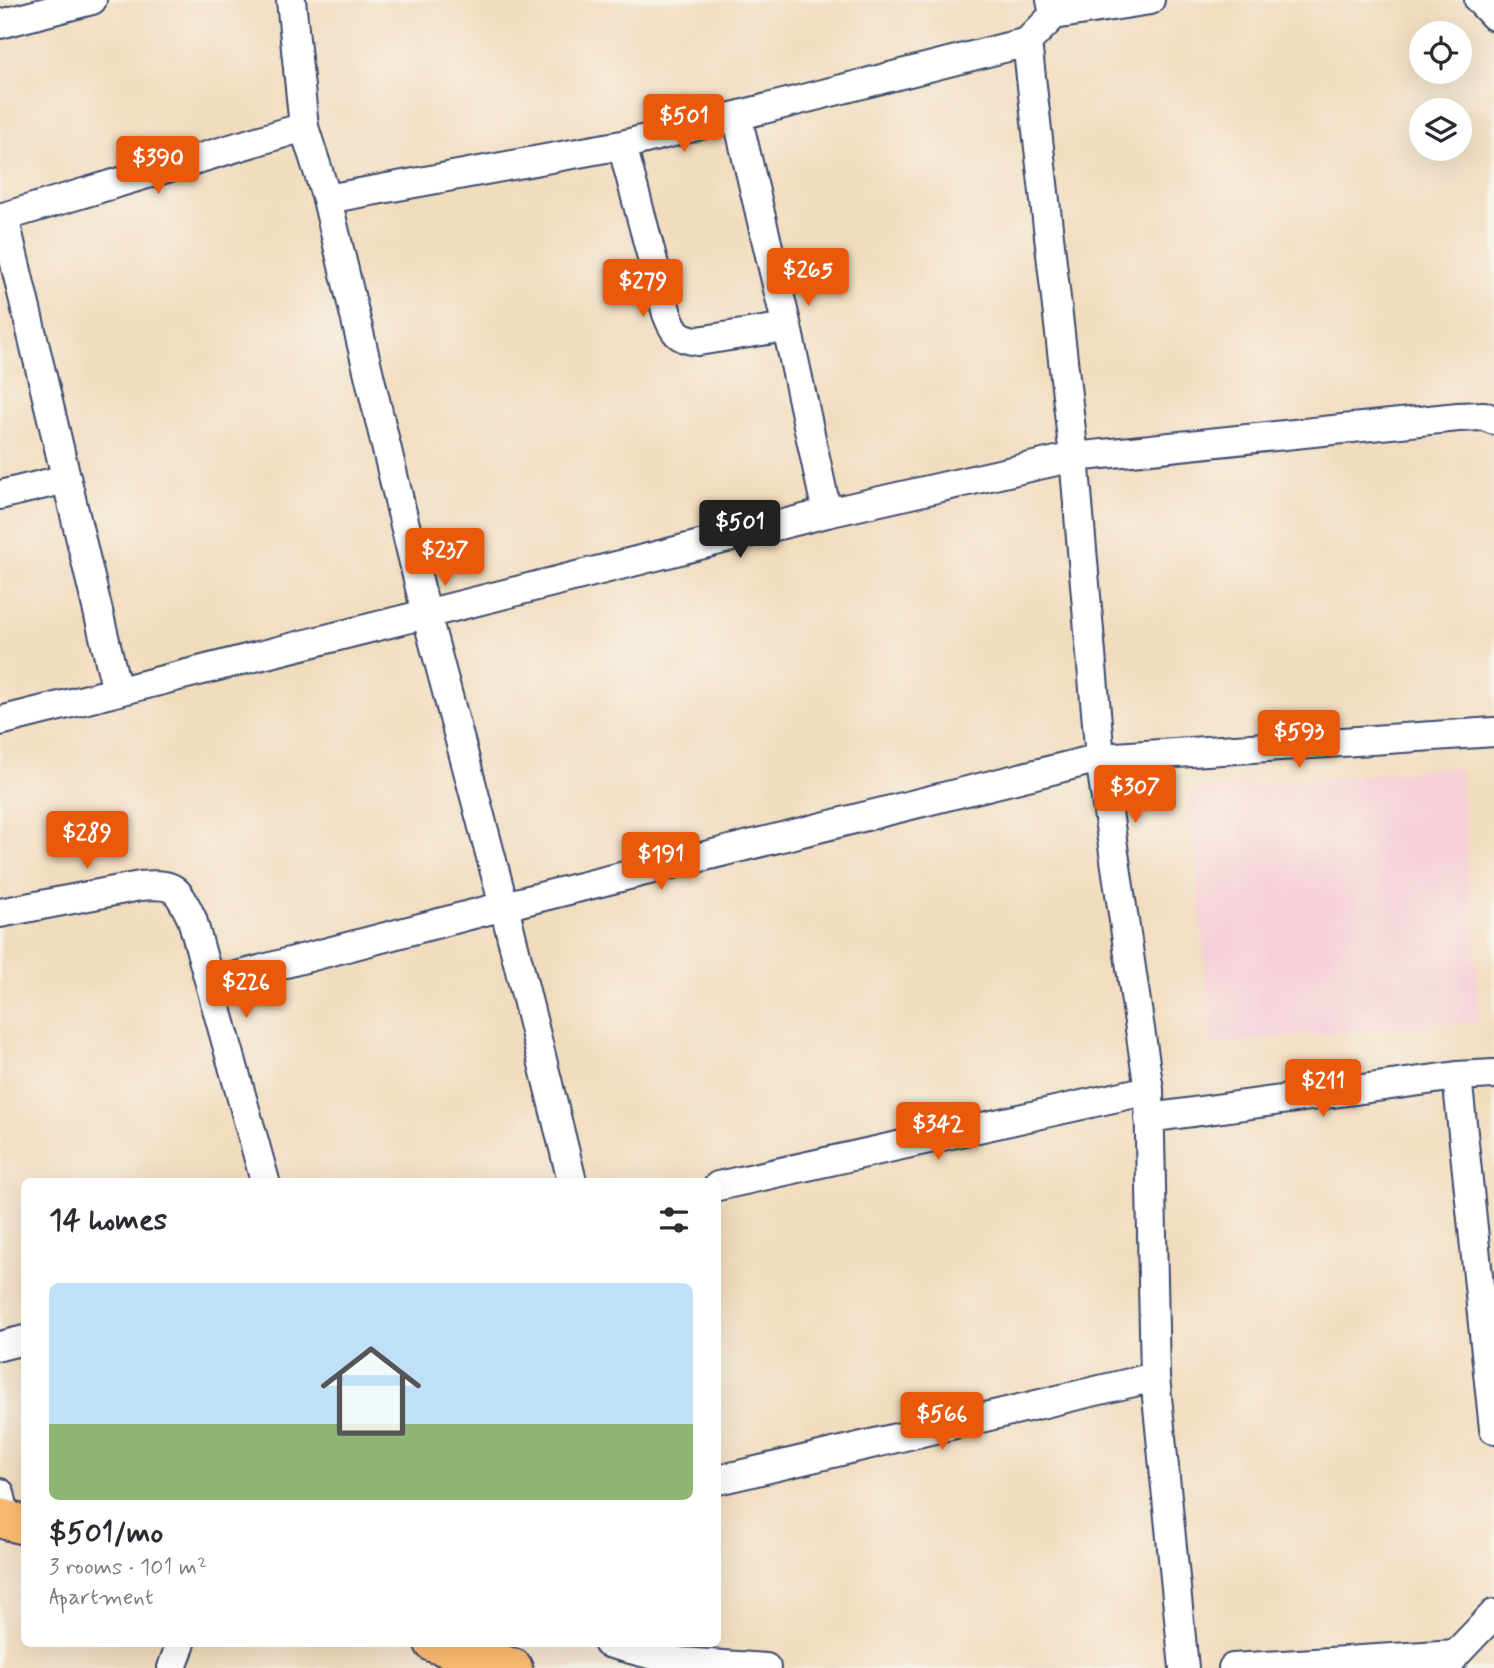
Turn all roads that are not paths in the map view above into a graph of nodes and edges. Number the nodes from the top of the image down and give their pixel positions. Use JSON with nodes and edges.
{"nodes":[{"id":1,"x":92,"y":0,"type":"edge"},
{"id":2,"x":291,"y":0,"type":"edge"},
{"id":3,"x":1150,"y":0,"type":"edge"},
{"id":4,"x":1479,"y":0,"type":"edge"},
{"id":5,"x":1052,"y":7,"type":"edge"},
{"id":6,"x":1494,"y":16,"type":"edge"},
{"id":7,"x":0,"y":24,"type":"edge"},
{"id":8,"x":1027,"y":41,"type":"junction"},
{"id":9,"x":737,"y":116,"type":"junction"},
{"id":10,"x":304,"y":127,"type":"junction"},
{"id":11,"x":622,"y":145,"type":"junction"},
{"id":12,"x":327,"y":199,"type":"junction"},
{"id":13,"x":2,"y":217,"type":"edge"},
{"id":14,"x":788,"y":327,"type":"junction"},
{"id":15,"x":1494,"y":419,"type":"edge"},
{"id":16,"x":1074,"y":457,"type":"junction"},
{"id":17,"x":66,"y":479,"type":"junction"},
{"id":18,"x":0,"y":495,"type":"edge"},
{"id":19,"x":827,"y":513,"type":"junction"},
{"id":20,"x":426,"y":613,"type":"junction"},
{"id":21,"x":117,"y":691,"type":"junction"},
{"id":22,"x":0,"y":722,"type":"edge"},
{"id":23,"x":1494,"y":732,"type":"edge"},
{"id":24,"x":1100,"y":758,"type":"junction"},
{"id":25,"x":504,"y":906,"type":"junction"},
{"id":26,"x":0,"y":913,"type":"edge"},
{"id":27,"x":210,"y":983,"type":"junction"},
{"id":28,"x":1494,"y":1074,"type":"edge"},
{"id":29,"x":1457,"y":1076,"type":"junction"},
{"id":30,"x":1149,"y":1090,"type":"junction"},
{"id":31,"x":1149,"y":1118,"type":"junction"},
{"id":32,"x":264,"y":1178,"type":"edge"},
{"id":33,"x":571,"y":1178,"type":"edge"},
{"id":34,"x":721,"y":1185,"type":"edge"},
{"id":35,"x":21,"y":1341,"type":"edge"},
{"id":36,"x":0,"y":1346,"type":"edge"},
{"id":37,"x":1155,"y":1377,"type":"junction"},
{"id":38,"x":1494,"y":1429,"type":"edge"},
{"id":39,"x":721,"y":1479,"type":"edge"},
{"id":40,"x":1494,"y":1614,"type":"edge"},
{"id":41,"x":180,"y":1647,"type":"edge"},
{"id":42,"x":446,"y":1647,"type":"edge"},
{"id":43,"x":627,"y":1647,"type":"edge"},
{"id":44,"x":680,"y":1658,"type":"edge"},
{"id":45,"x":1451,"y":1661,"type":"edge"},
{"id":46,"x":172,"y":1668,"type":"edge"},
{"id":47,"x":513,"y":1668,"type":"edge"},
{"id":48,"x":766,"y":1668,"type":"edge"},
{"id":49,"x":1184,"y":1668,"type":"edge"},
{"id":50,"x":1233,"y":1668,"type":"edge"}],
"edges":[{"from":1,"to":7,"type":"street"},
{"from":2,"to":10,"type":"street"},
{"from":3,"to":5,"type":"street"},
{"from":4,"to":6,"type":"street"},
{"from":5,"to":8,"type":"street"},
{"from":8,"to":9,"type":"street"},
{"from":8,"to":16,"type":"street"},
{"from":9,"to":11,"type":"street"},
{"from":9,"to":14,"type":"street"},
{"from":10,"to":12,"type":"street"},
{"from":10,"to":13,"type":"street"},
{"from":11,"to":12,"type":"street"},
{"from":11,"to":14,"type":"street"},
{"from":12,"to":20,"type":"street"},
{"from":13,"to":17,"type":"street"},
{"from":14,"to":19,"type":"street"},
{"from":15,"to":16,"type":"street"},
{"from":16,"to":19,"type":"street"},
{"from":16,"to":24,"type":"street"},
{"from":17,"to":18,"type":"street"},
{"from":17,"to":21,"type":"street"},
{"from":19,"to":20,"type":"street"},
{"from":20,"to":21,"type":"street"},
{"from":20,"to":25,"type":"street"},
{"from":21,"to":22,"type":"street"},
{"from":23,"to":24,"type":"street"},
{"from":24,"to":25,"type":"street"},
{"from":24,"to":30,"type":"street"},
{"from":25,"to":27,"type":"street"},
{"from":25,"to":33,"type":"street"},
{"from":26,"to":27,"type":"street"},
{"from":27,"to":32,"type":"street"},
{"from":28,"to":29,"type":"street"},
{"from":29,"to":31,"type":"street"},
{"from":29,"to":38,"type":"street"},
{"from":30,"to":31,"type":"street"},
{"from":30,"to":34,"type":"street"},
{"from":31,"to":37,"type":"street"},
{"from":35,"to":36,"type":"street"},
{"from":37,"to":39,"type":"street"},
{"from":37,"to":49,"type":"street"},
{"from":40,"to":45,"type":"street"},
{"from":41,"to":46,"type":"street"},
{"from":42,"to":47,"type":"main road"},
{"from":43,"to":44,"type":"street"},
{"from":44,"to":48,"type":"street"},
{"from":45,"to":50,"type":"street"}]}
